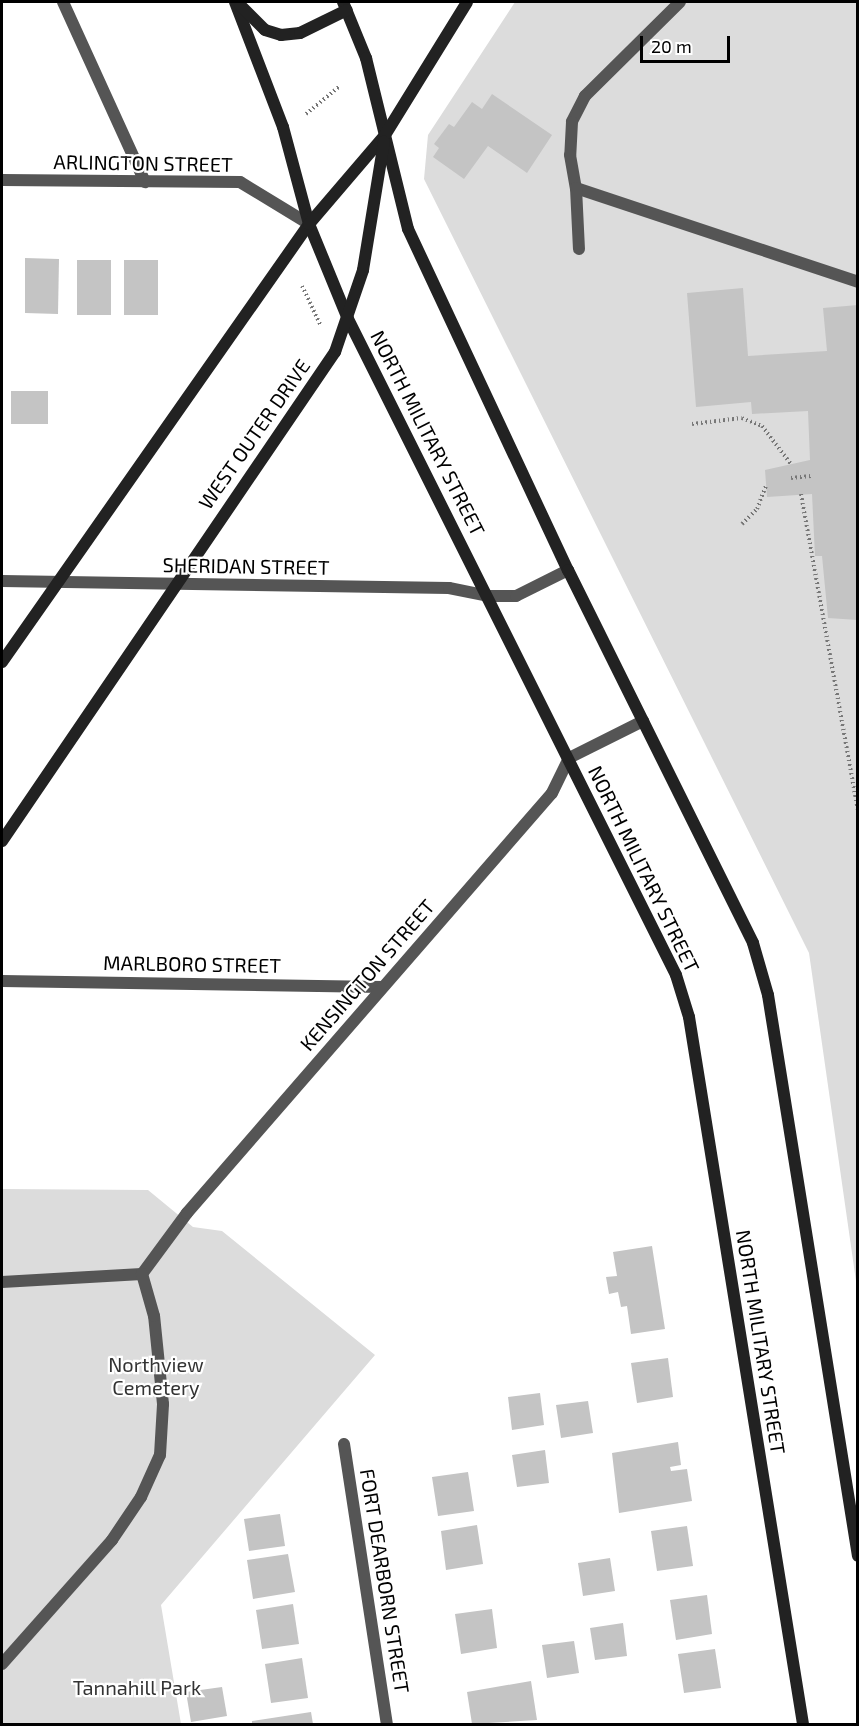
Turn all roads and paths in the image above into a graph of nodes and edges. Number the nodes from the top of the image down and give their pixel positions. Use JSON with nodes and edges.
{"nodes":[{"id":1,"x":63,"y":2,"type":"edge"},
{"id":2,"x":237,"y":2,"type":"edge"},
{"id":3,"x":467,"y":2,"type":"edge"},
{"id":4,"x":680,"y":2,"type":"edge"},
{"id":5,"x":345,"y":6,"type":"edge"},
{"id":6,"x":340,"y":86,"type":"dead end"},
{"id":7,"x":306,"y":114,"type":"dead end"},
{"id":8,"x":385,"y":135,"type":"junction"},
{"id":9,"x":2,"y":180,"type":"edge"},
{"id":10,"x":145,"y":182,"type":"junction"},
{"id":11,"x":576,"y":188,"type":"junction"},
{"id":12,"x":309,"y":224,"type":"junction"},
{"id":13,"x":579,"y":249,"type":"dead end"},
{"id":14,"x":858,"y":282,"type":"edge"},
{"id":15,"x":302,"y":286,"type":"dead end"},
{"id":16,"x":348,"y":319,"type":"junction"},
{"id":17,"x":321,"y":326,"type":"dead end"},
{"id":18,"x":692,"y":424,"type":"dead end"},
{"id":19,"x":791,"y":464,"type":"dead end"},
{"id":20,"x":811,"y":476,"type":"dead end"},
{"id":21,"x":791,"y":478,"type":"dead end"},
{"id":22,"x":766,"y":486,"type":"dead end"},
{"id":23,"x":801,"y":494,"type":"dead end"},
{"id":24,"x":742,"y":524,"type":"dead end"},
{"id":25,"x":568,"y":570,"type":"junction"},
{"id":26,"x":2,"y":581,"type":"edge"},
{"id":27,"x":54,"y":582,"type":"junction"},
{"id":28,"x":175,"y":584,"type":"junction"},
{"id":29,"x":489,"y":596,"type":"junction"},
{"id":30,"x":2,"y":662,"type":"edge"},
{"id":31,"x":643,"y":721,"type":"junction"},
{"id":32,"x":569,"y":758,"type":"junction"},
{"id":33,"x":858,"y":812,"type":"edge"},
{"id":34,"x":2,"y":841,"type":"edge"},
{"id":35,"x":2,"y":981,"type":"edge"},
{"id":36,"x":382,"y":987,"type":"junction"},
{"id":37,"x":142,"y":1274,"type":"junction"},
{"id":38,"x":2,"y":1282,"type":"edge"},
{"id":39,"x":344,"y":1444,"type":"dead end"},
{"id":40,"x":858,"y":1556,"type":"edge"},
{"id":41,"x":2,"y":1664,"type":"edge"},
{"id":42,"x":387,"y":1725,"type":"edge"},
{"id":43,"x":803,"y":1725,"type":"edge"}],
"edges":[{"from":1,"to":10,"type":"street"},
{"from":2,"to":5,"type":"street"},
{"from":2,"to":12,"type":"street"},
{"from":3,"to":8,"type":"street"},
{"from":4,"to":11,"type":"street"},
{"from":5,"to":8,"type":"street","name":"WEST OUTER DRIVE"},
{"from":6,"to":7,"type":"path"},
{"from":8,"to":12,"type":"street"},
{"from":8,"to":16,"type":"street","name":"WEST OUTER DRIVE"},
{"from":8,"to":25,"type":"street"},
{"from":9,"to":10,"type":"street","name":"ARLINGTON STREET"},
{"from":10,"to":12,"type":"street","name":"ARLINGTON STREET"},
{"from":11,"to":13,"type":"street"},
{"from":11,"to":14,"type":"street"},
{"from":12,"to":16,"type":"street","name":"NORTH MILITARY STREET"},
{"from":12,"to":27,"type":"street"},
{"from":15,"to":17,"type":"path"},
{"from":16,"to":28,"type":"street","name":"WEST OUTER DRIVE"},
{"from":16,"to":29,"type":"street","name":"NORTH MILITARY STREET"},
{"from":18,"to":19,"type":"path"},
{"from":20,"to":21,"type":"path"},
{"from":22,"to":24,"type":"path"},
{"from":23,"to":33,"type":"path"},
{"from":25,"to":29,"type":"street","name":"SHERIDAN STREET"},
{"from":25,"to":31,"type":"street"},
{"from":26,"to":27,"type":"street","name":"SHERIDAN STREET"},
{"from":27,"to":28,"type":"street","name":"SHERIDAN STREET"},
{"from":27,"to":30,"type":"street"},
{"from":28,"to":29,"type":"street","name":"SHERIDAN STREET"},
{"from":28,"to":34,"type":"street","name":"WEST OUTER DRIVE"},
{"from":29,"to":32,"type":"street","name":"NORTH MILITARY STREET"},
{"from":31,"to":32,"type":"street"},
{"from":31,"to":40,"type":"street"},
{"from":32,"to":36,"type":"street","name":"KENSINGTON STREET"},
{"from":32,"to":43,"type":"street","name":"NORTH MILITARY STREET"},
{"from":35,"to":36,"type":"street","name":"MARLBORO STREET"},
{"from":36,"to":37,"type":"street","name":"KENSINGTON STREET"},
{"from":37,"to":38,"type":"street"},
{"from":37,"to":41,"type":"street"},
{"from":39,"to":42,"type":"street","name":"FORT DEARBORN STREET"}]}
